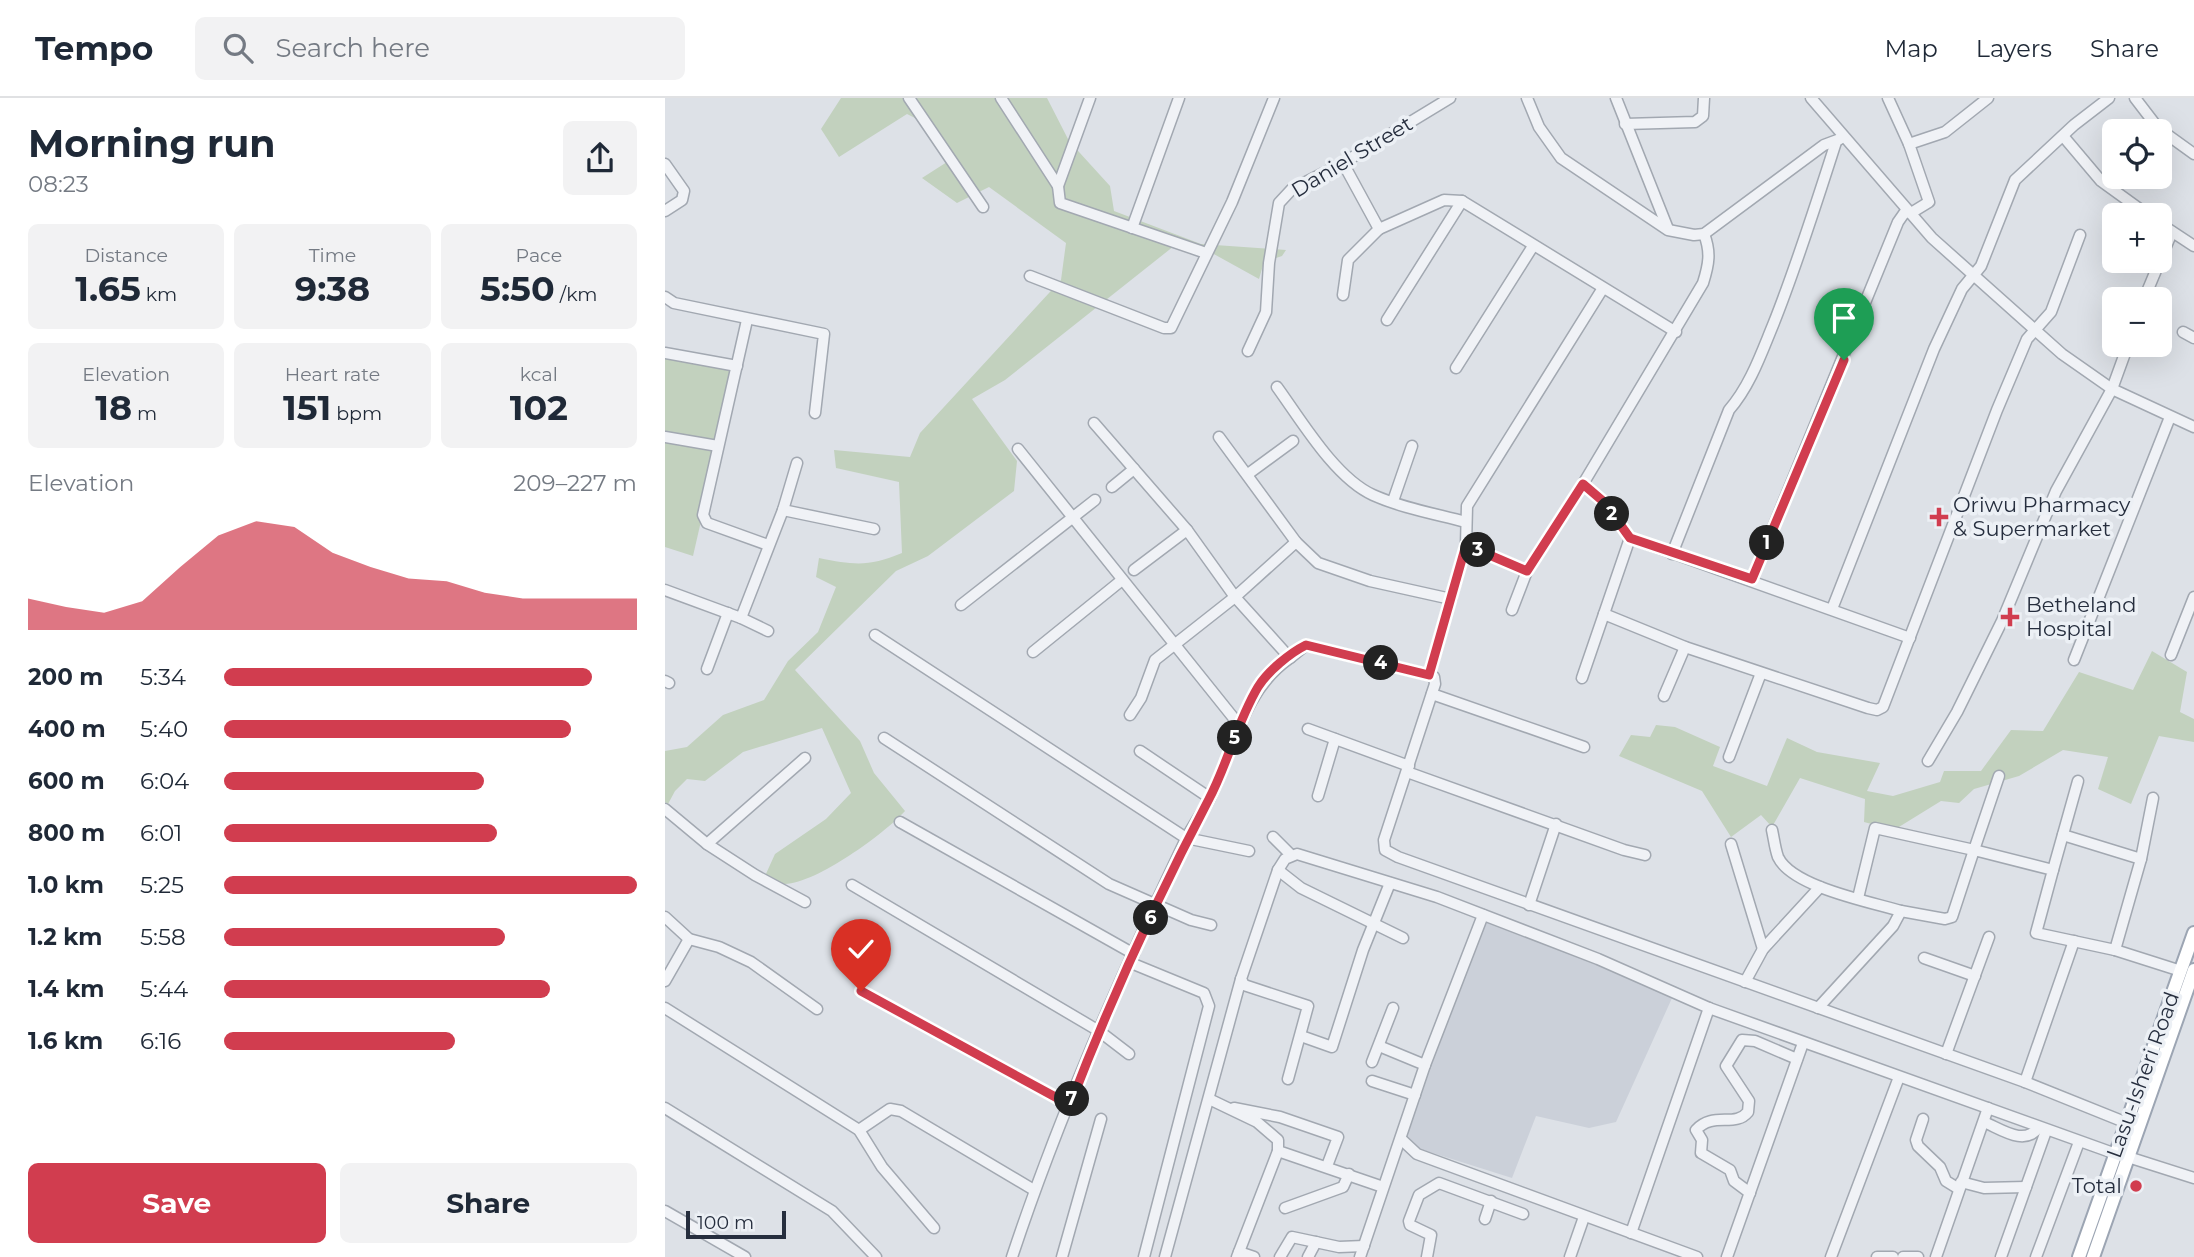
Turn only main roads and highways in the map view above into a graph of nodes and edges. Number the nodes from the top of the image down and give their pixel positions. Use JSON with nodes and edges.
{"nodes":[{"id":1,"x":2194,"y":933,"type":"edge"},
{"id":2,"x":2187,"y":971,"type":"edge"},
{"id":3,"x":2122,"y":1155,"type":"junction"},
{"id":4,"x":2092,"y":1247,"type":"edge"},
{"id":5,"x":2080,"y":1257,"type":"edge"}],
"edges":[{"from":1,"to":2,"type":"main road","name":"Lasu-Isheri Road"},
{"from":2,"to":3,"type":"main road","name":"Lasu-Isheri Road"},
{"from":2,"to":3,"type":"main road","name":"Lasu-Isheri Road"},
{"from":3,"to":4,"type":"main road","name":"Lasu-Isheri Road"},
{"from":4,"to":5,"type":"main road","name":"Lasu-Isheri Road"}]}
